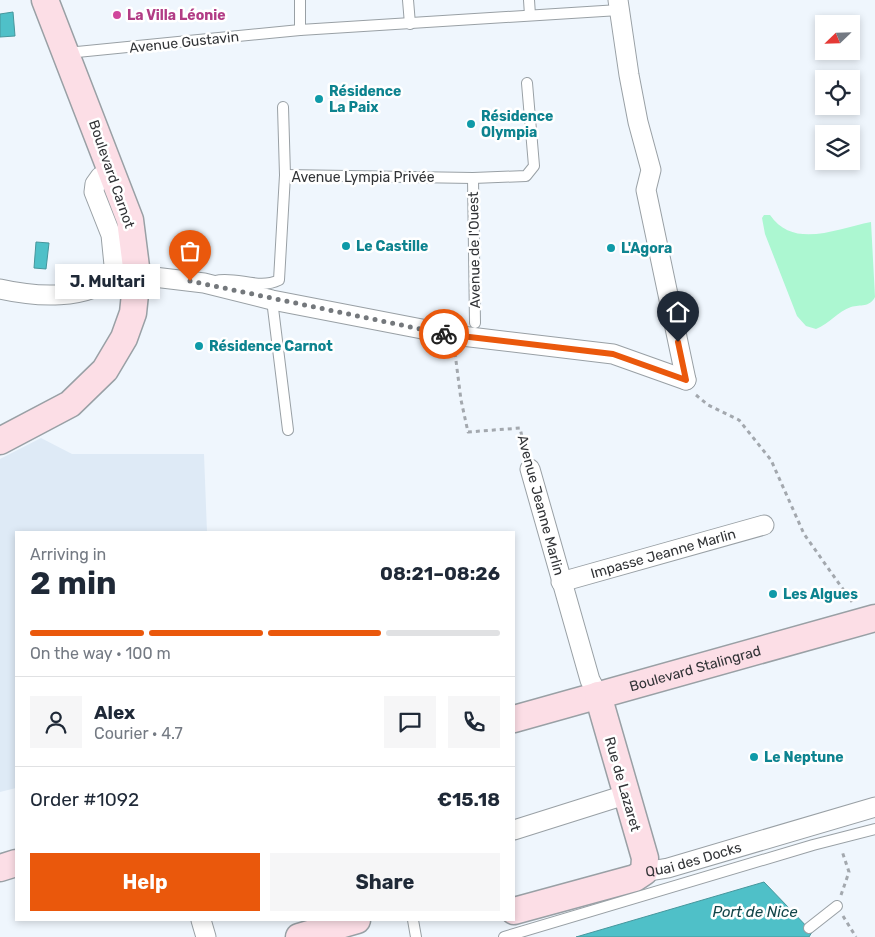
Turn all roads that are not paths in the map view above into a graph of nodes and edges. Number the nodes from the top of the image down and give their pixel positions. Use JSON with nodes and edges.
{"nodes":[{"id":1,"x":45,"y":0,"type":"edge"},
{"id":2,"x":300,"y":0,"type":"edge"},
{"id":3,"x":408,"y":0,"type":"edge"},
{"id":4,"x":529,"y":0,"type":"edge"},
{"id":5,"x":619,"y":5,"type":"edge"},
{"id":6,"x":530,"y":15,"type":"junction"},
{"id":7,"x":410,"y":24,"type":"junction"},
{"id":8,"x":300,"y":30,"type":"junction"},
{"id":9,"x":67,"y":53,"type":"junction"},
{"id":10,"x":527,"y":83,"type":"dead end"},
{"id":11,"x":283,"y":107,"type":"dead end"},
{"id":12,"x":113,"y":170,"type":"junction"},
{"id":13,"x":285,"y":175,"type":"junction"},
{"id":14,"x":473,"y":178,"type":"junction"},
{"id":15,"x":138,"y":275,"type":"junction"},
{"id":16,"x":204,"y":283,"type":"junction"},
{"id":17,"x":0,"y":289,"type":"edge"},
{"id":18,"x":272,"y":300,"type":"junction"},
{"id":19,"x":475,"y":323,"type":"dead end"},
{"id":20,"x":288,"y":430,"type":"dead end"},
{"id":21,"x":0,"y":441,"type":"edge"},
{"id":22,"x":530,"y":469,"type":"road end"},
{"id":23,"x":764,"y":525,"type":"dead end"},
{"id":24,"x":562,"y":582,"type":"junction"},
{"id":25,"x":875,"y":618,"type":"edge"},
{"id":26,"x":598,"y":695,"type":"junction"},
{"id":27,"x":515,"y":719,"type":"edge"},
{"id":28,"x":625,"y":795,"type":"junction"},
{"id":29,"x":875,"y":807,"type":"edge"},
{"id":30,"x":875,"y":829,"type":"edge"},
{"id":31,"x":515,"y":830,"type":"edge"},
{"id":32,"x":15,"y":852,"type":"edge"},
{"id":33,"x":0,"y":857,"type":"edge"},
{"id":34,"x":15,"y":864,"type":"edge"},
{"id":35,"x":0,"y":868,"type":"edge"},
{"id":36,"x":15,"y":872,"type":"edge"},
{"id":37,"x":644,"y":872,"type":"junction"},
{"id":38,"x":0,"y":877,"type":"edge"},
{"id":39,"x":837,"y":906,"type":"road end"},
{"id":40,"x":515,"y":911,"type":"edge"},
{"id":41,"x":201,"y":921,"type":"edge"},
{"id":42,"x":354,"y":921,"type":"edge"},
{"id":43,"x":414,"y":921,"type":"edge"},
{"id":44,"x":809,"y":928,"type":"dead end"},
{"id":45,"x":206,"y":937,"type":"edge"},
{"id":46,"x":299,"y":937,"type":"edge"},
{"id":47,"x":416,"y":937,"type":"edge"},
{"id":48,"x":504,"y":937,"type":"edge"}],
"edges":[{"from":1,"to":9,"type":"street","name":"Boulevard Carnot"},
{"from":2,"to":8,"type":"lane"},
{"from":3,"to":7,"type":"lane"},
{"from":4,"to":6,"type":"lane"},
{"from":5,"to":6,"type":"lane","name":"Avenue Gustavin"},
{"from":5,"to":18,"type":"street"},
{"from":6,"to":7,"type":"lane","name":"Avenue Gustavin"},
{"from":7,"to":8,"type":"lane","name":"Avenue Gustavin"},
{"from":8,"to":9,"type":"lane","name":"Avenue Gustavin"},
{"from":9,"to":12,"type":"street","name":"Boulevard Carnot"},
{"from":10,"to":14,"type":"lane","name":"Avenue Lympia Privée"},
{"from":11,"to":13,"type":"lane"},
{"from":12,"to":15,"type":"street","name":"Boulevard Carnot"},
{"from":12,"to":17,"type":"street"},
{"from":13,"to":14,"type":"lane","name":"Avenue Lympia Privée"},
{"from":13,"to":16,"type":"lane","name":"Avenue Lympia Privée"},
{"from":14,"to":19,"type":"lane","name":"Avenue de l'Ouest"},
{"from":15,"to":16,"type":"street"},
{"from":15,"to":21,"type":"street","name":"Boulevard Carnot"},
{"from":16,"to":18,"type":"street"},
{"from":18,"to":20,"type":"lane"},
{"from":22,"to":24,"type":"street","name":"Avenue Jeanne Marlin"},
{"from":23,"to":24,"type":"street","name":"Impasse Jeanne Marlin"},
{"from":24,"to":26,"type":"street","name":"Avenue Jeanne Marlin"},
{"from":25,"to":26,"type":"street","name":"Boulevard Stalingrad"},
{"from":26,"to":27,"type":"street","name":"Boulevard Stalingrad"},
{"from":26,"to":28,"type":"street","name":"Rue de Lazaret"},
{"from":28,"to":31,"type":"street"},
{"from":28,"to":37,"type":"street","name":"Rue de Lazaret"},
{"from":29,"to":37,"type":"street","name":"Quai des Docks"},
{"from":30,"to":48,"type":"lane"},
{"from":32,"to":33,"type":"street"},
{"from":34,"to":35,"type":"street"},
{"from":36,"to":38,"type":"street"},
{"from":37,"to":40,"type":"street","name":"Quai des Docks"},
{"from":39,"to":44,"type":"lane"},
{"from":41,"to":45,"type":"street"},
{"from":42,"to":46,"type":"street"},
{"from":43,"to":47,"type":"lane"}]}
